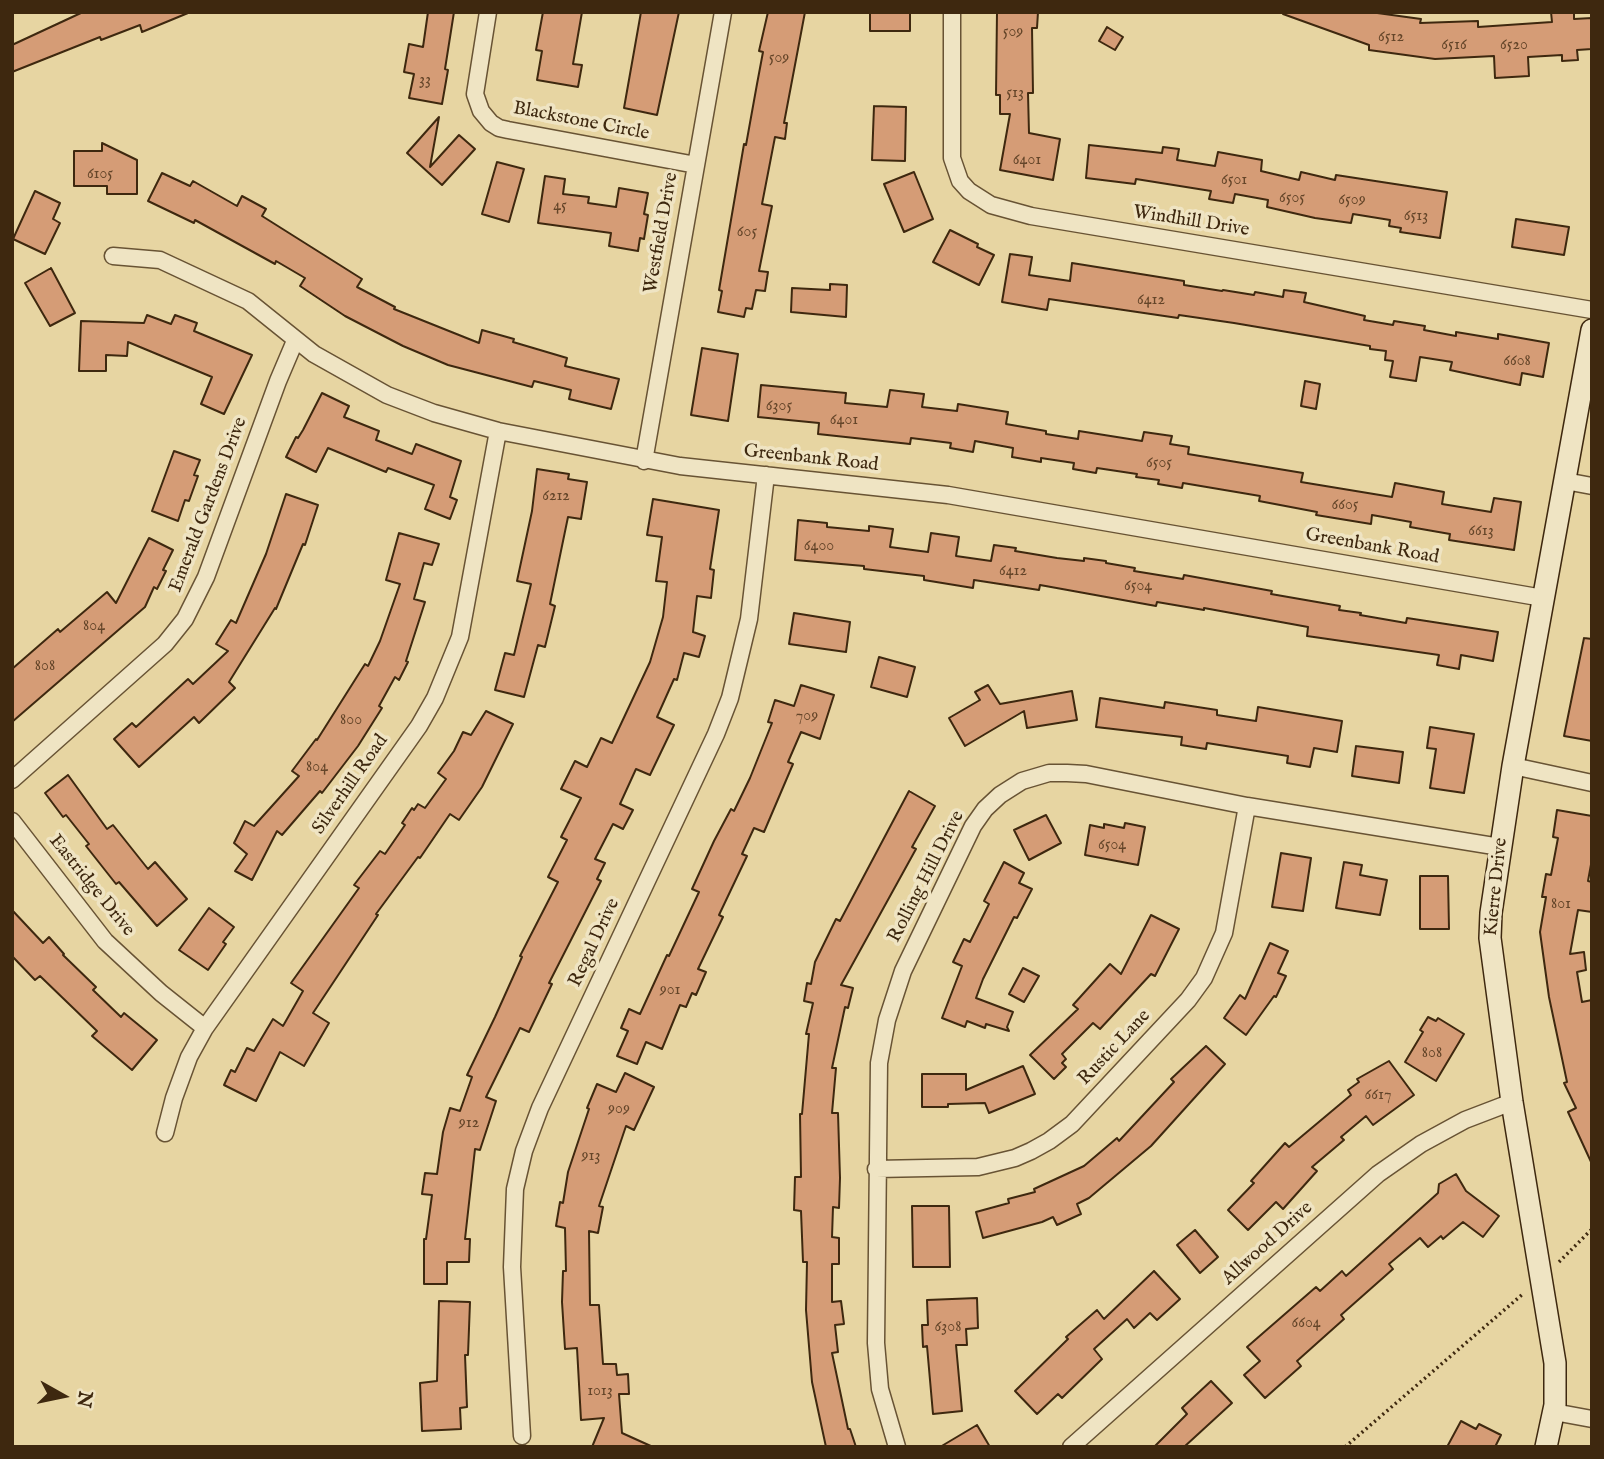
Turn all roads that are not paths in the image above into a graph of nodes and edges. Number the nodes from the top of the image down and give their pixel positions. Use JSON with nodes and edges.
{"nodes":[{"id":1,"x":488,"y":12,"type":"edge"},
{"id":2,"x":723,"y":12,"type":"edge"},
{"id":3,"x":952,"y":12,"type":"edge"},
{"id":4,"x":695,"y":165,"type":"junction"},
{"id":5,"x":113,"y":257,"type":"dead end"},
{"id":6,"x":1592,"y":310,"type":"edge"},
{"id":7,"x":1592,"y":330,"type":"edge"},
{"id":8,"x":295,"y":341,"type":"junction"},
{"id":9,"x":498,"y":431,"type":"junction"},
{"id":10,"x":644,"y":461,"type":"junction"},
{"id":11,"x":766,"y":475,"type":"junction"},
{"id":12,"x":1565,"y":481,"type":"junction"},
{"id":13,"x":1592,"y":486,"type":"edge"},
{"id":14,"x":1543,"y":598,"type":"junction"},
{"id":15,"x":1513,"y":766,"type":"junction"},
{"id":16,"x":12,"y":780,"type":"edge"},
{"id":17,"x":1592,"y":783,"type":"edge"},
{"id":18,"x":1247,"y":806,"type":"junction"},
{"id":19,"x":12,"y":821,"type":"edge"},
{"id":20,"x":1500,"y":847,"type":"junction"},
{"id":21,"x":205,"y":1028,"type":"junction"},
{"id":22,"x":1512,"y":1102,"type":"junction"},
{"id":23,"x":165,"y":1133,"type":"dead end"},
{"id":24,"x":876,"y":1169,"type":"junction"},
{"id":25,"x":1554,"y":1412,"type":"junction"},
{"id":26,"x":1592,"y":1419,"type":"edge"},
{"id":27,"x":522,"y":1436,"type":"dead end"},
{"id":28,"x":897,"y":1447,"type":"edge"},
{"id":29,"x":1071,"y":1447,"type":"edge"},
{"id":30,"x":1546,"y":1447,"type":"edge"}],
"edges":[{"from":1,"to":4,"type":"street","name":"Blackstone Circle"},
{"from":2,"to":4,"type":"street","name":"Westfield Drive"},
{"from":3,"to":6,"type":"street","name":"Windhill Drive"},
{"from":4,"to":10,"type":"street","name":"Westfield Drive"},
{"from":5,"to":8,"type":"street","name":"Greenbank Road"},
{"from":7,"to":12,"type":"street","name":"Kierre Drive"},
{"from":8,"to":9,"type":"street","name":"Greenbank Road"},
{"from":8,"to":16,"type":"street","name":"Emerald Gardens Drive"},
{"from":9,"to":10,"type":"street","name":"Greenbank Road"},
{"from":9,"to":21,"type":"street","name":"Silverhill Road"},
{"from":10,"to":11,"type":"street","name":"Greenbank Road"},
{"from":11,"to":14,"type":"street","name":"Greenbank Road"},
{"from":11,"to":27,"type":"street","name":"Regal Drive"},
{"from":12,"to":13,"type":"street"},
{"from":12,"to":14,"type":"street","name":"Kierre Drive"},
{"from":14,"to":15,"type":"street","name":"Kierre Drive"},
{"from":15,"to":17,"type":"street"},
{"from":15,"to":20,"type":"street","name":"Kierre Drive"},
{"from":18,"to":20,"type":"street","name":"Rolling Hill Drive"},
{"from":18,"to":24,"type":"street","name":"Rustic Lane"},
{"from":18,"to":24,"type":"street","name":"Rolling Hill Drive"},
{"from":19,"to":21,"type":"street","name":"Eastridge Drive"},
{"from":20,"to":22,"type":"street","name":"Kierre Drive"},
{"from":21,"to":23,"type":"street","name":"Silverhill Road"},
{"from":22,"to":25,"type":"street","name":"Kierre Drive"},
{"from":22,"to":29,"type":"street","name":"Allwood Drive"},
{"from":24,"to":28,"type":"street","name":"Rolling Hill Drive"},
{"from":25,"to":26,"type":"street"},
{"from":25,"to":30,"type":"street","name":"Kierre Drive"}]}
